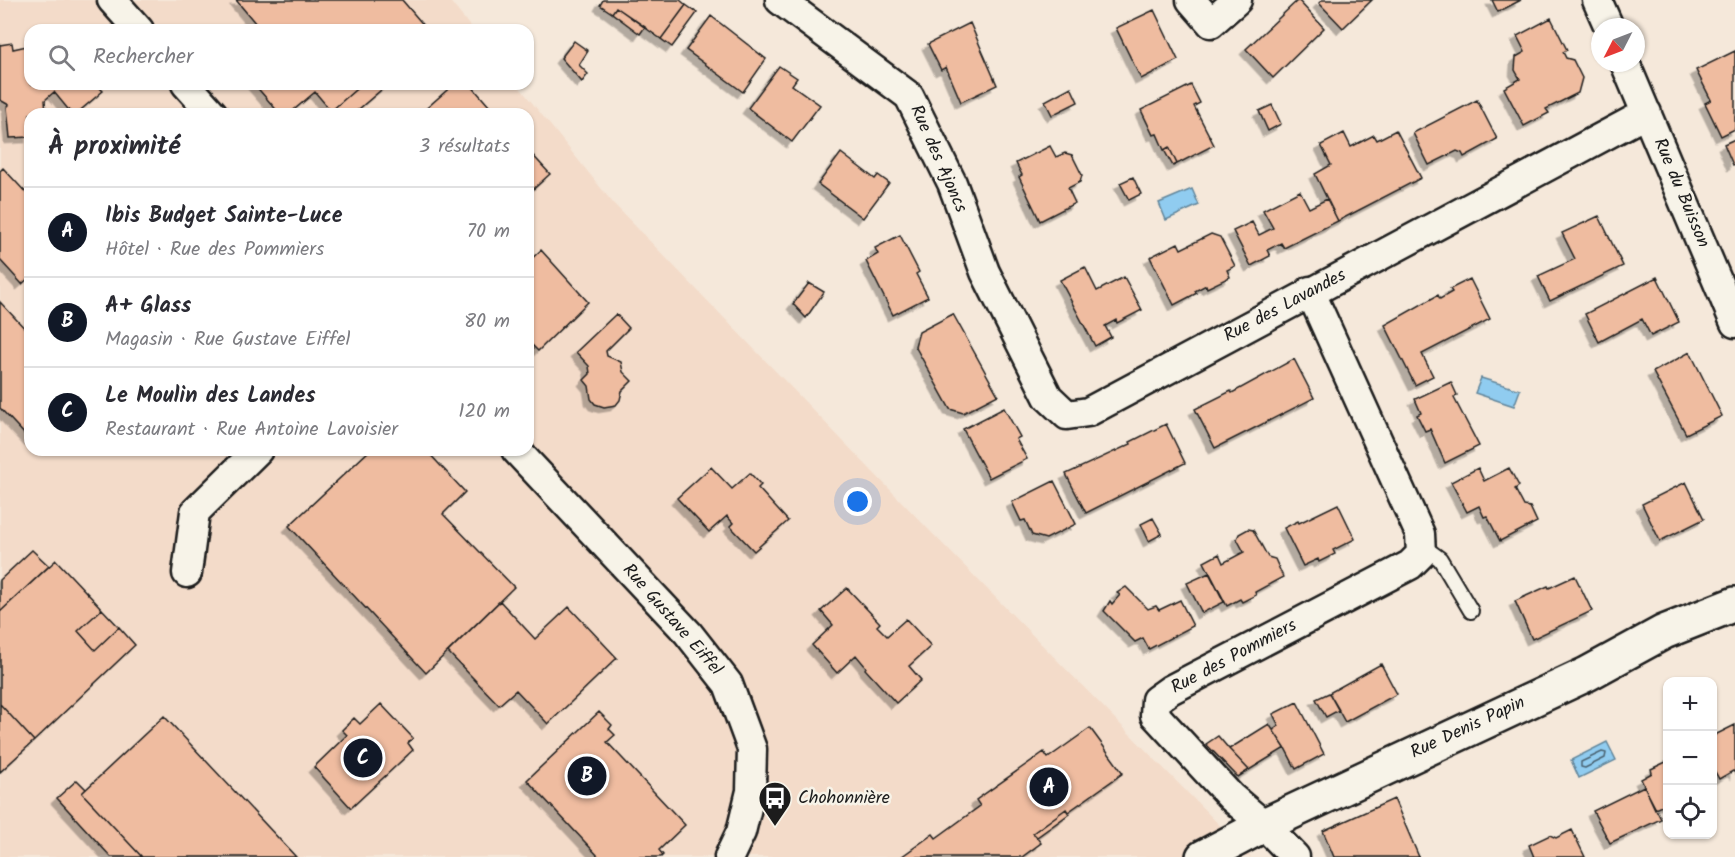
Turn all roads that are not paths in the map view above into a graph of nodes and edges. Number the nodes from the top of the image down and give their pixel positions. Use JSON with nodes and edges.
{"nodes":[{"id":1,"x":112,"y":0,"type":"edge"},
{"id":2,"x":780,"y":0,"type":"edge"},
{"id":3,"x":1191,"y":0,"type":"edge"},
{"id":4,"x":1237,"y":0,"type":"edge"},
{"id":5,"x":1597,"y":0,"type":"edge"},
{"id":6,"x":1605,"y":18,"type":"edge"},
{"id":7,"x":134,"y":24,"type":"edge"},
{"id":8,"x":1629,"y":72,"type":"edge"},
{"id":9,"x":191,"y":90,"type":"edge"},
{"id":10,"x":208,"y":108,"type":"edge"},
{"id":11,"x":1647,"y":113,"type":"junction"},
{"id":12,"x":985,"y":272,"type":"joint"},
{"id":13,"x":1310,"y":291,"type":"junction"},
{"id":14,"x":1735,"y":323,"type":"edge"},
{"id":15,"x":252,"y":456,"type":"edge"},
{"id":16,"x":522,"y":456,"type":"edge"},
{"id":17,"x":1420,"y":544,"type":"junction"},
{"id":18,"x":187,"y":573,"type":"dead end"},
{"id":19,"x":1735,"y":604,"type":"edge"},
{"id":20,"x":1471,"y":611,"type":"dead end"},
{"id":21,"x":1264,"y":825,"type":"junction"},
{"id":22,"x":729,"y":857,"type":"edge"},
{"id":23,"x":1203,"y":857,"type":"edge"},
{"id":24,"x":1295,"y":857,"type":"edge"}],
"edges":[{"from":1,"to":7,"type":"street"},
{"from":2,"to":12,"type":"street","name":"Rue des Ajoncs"},
{"from":3,"to":4,"type":"street"},
{"from":5,"to":6,"type":"street"},
{"from":8,"to":11,"type":"street","name":"Rue du Buisson"},
{"from":9,"to":10,"type":"street"},
{"from":11,"to":13,"type":"street","name":"Rue des Lavandes"},
{"from":11,"to":14,"type":"street","name":"Rue du Buisson"},
{"from":12,"to":13,"type":"street","name":"Rue des Lavandes"},
{"from":13,"to":17,"type":"street"},
{"from":15,"to":18,"type":"street"},
{"from":16,"to":22,"type":"street","name":"Rue Gustave Eiffel"},
{"from":17,"to":20,"type":"lane"},
{"from":17,"to":21,"type":"street","name":"Rue des Pommiers"},
{"from":19,"to":21,"type":"street","name":"Rue Denis Papin"},
{"from":21,"to":23,"type":"street","name":"Rue Denis Papin"},
{"from":21,"to":24,"type":"street"}]}
